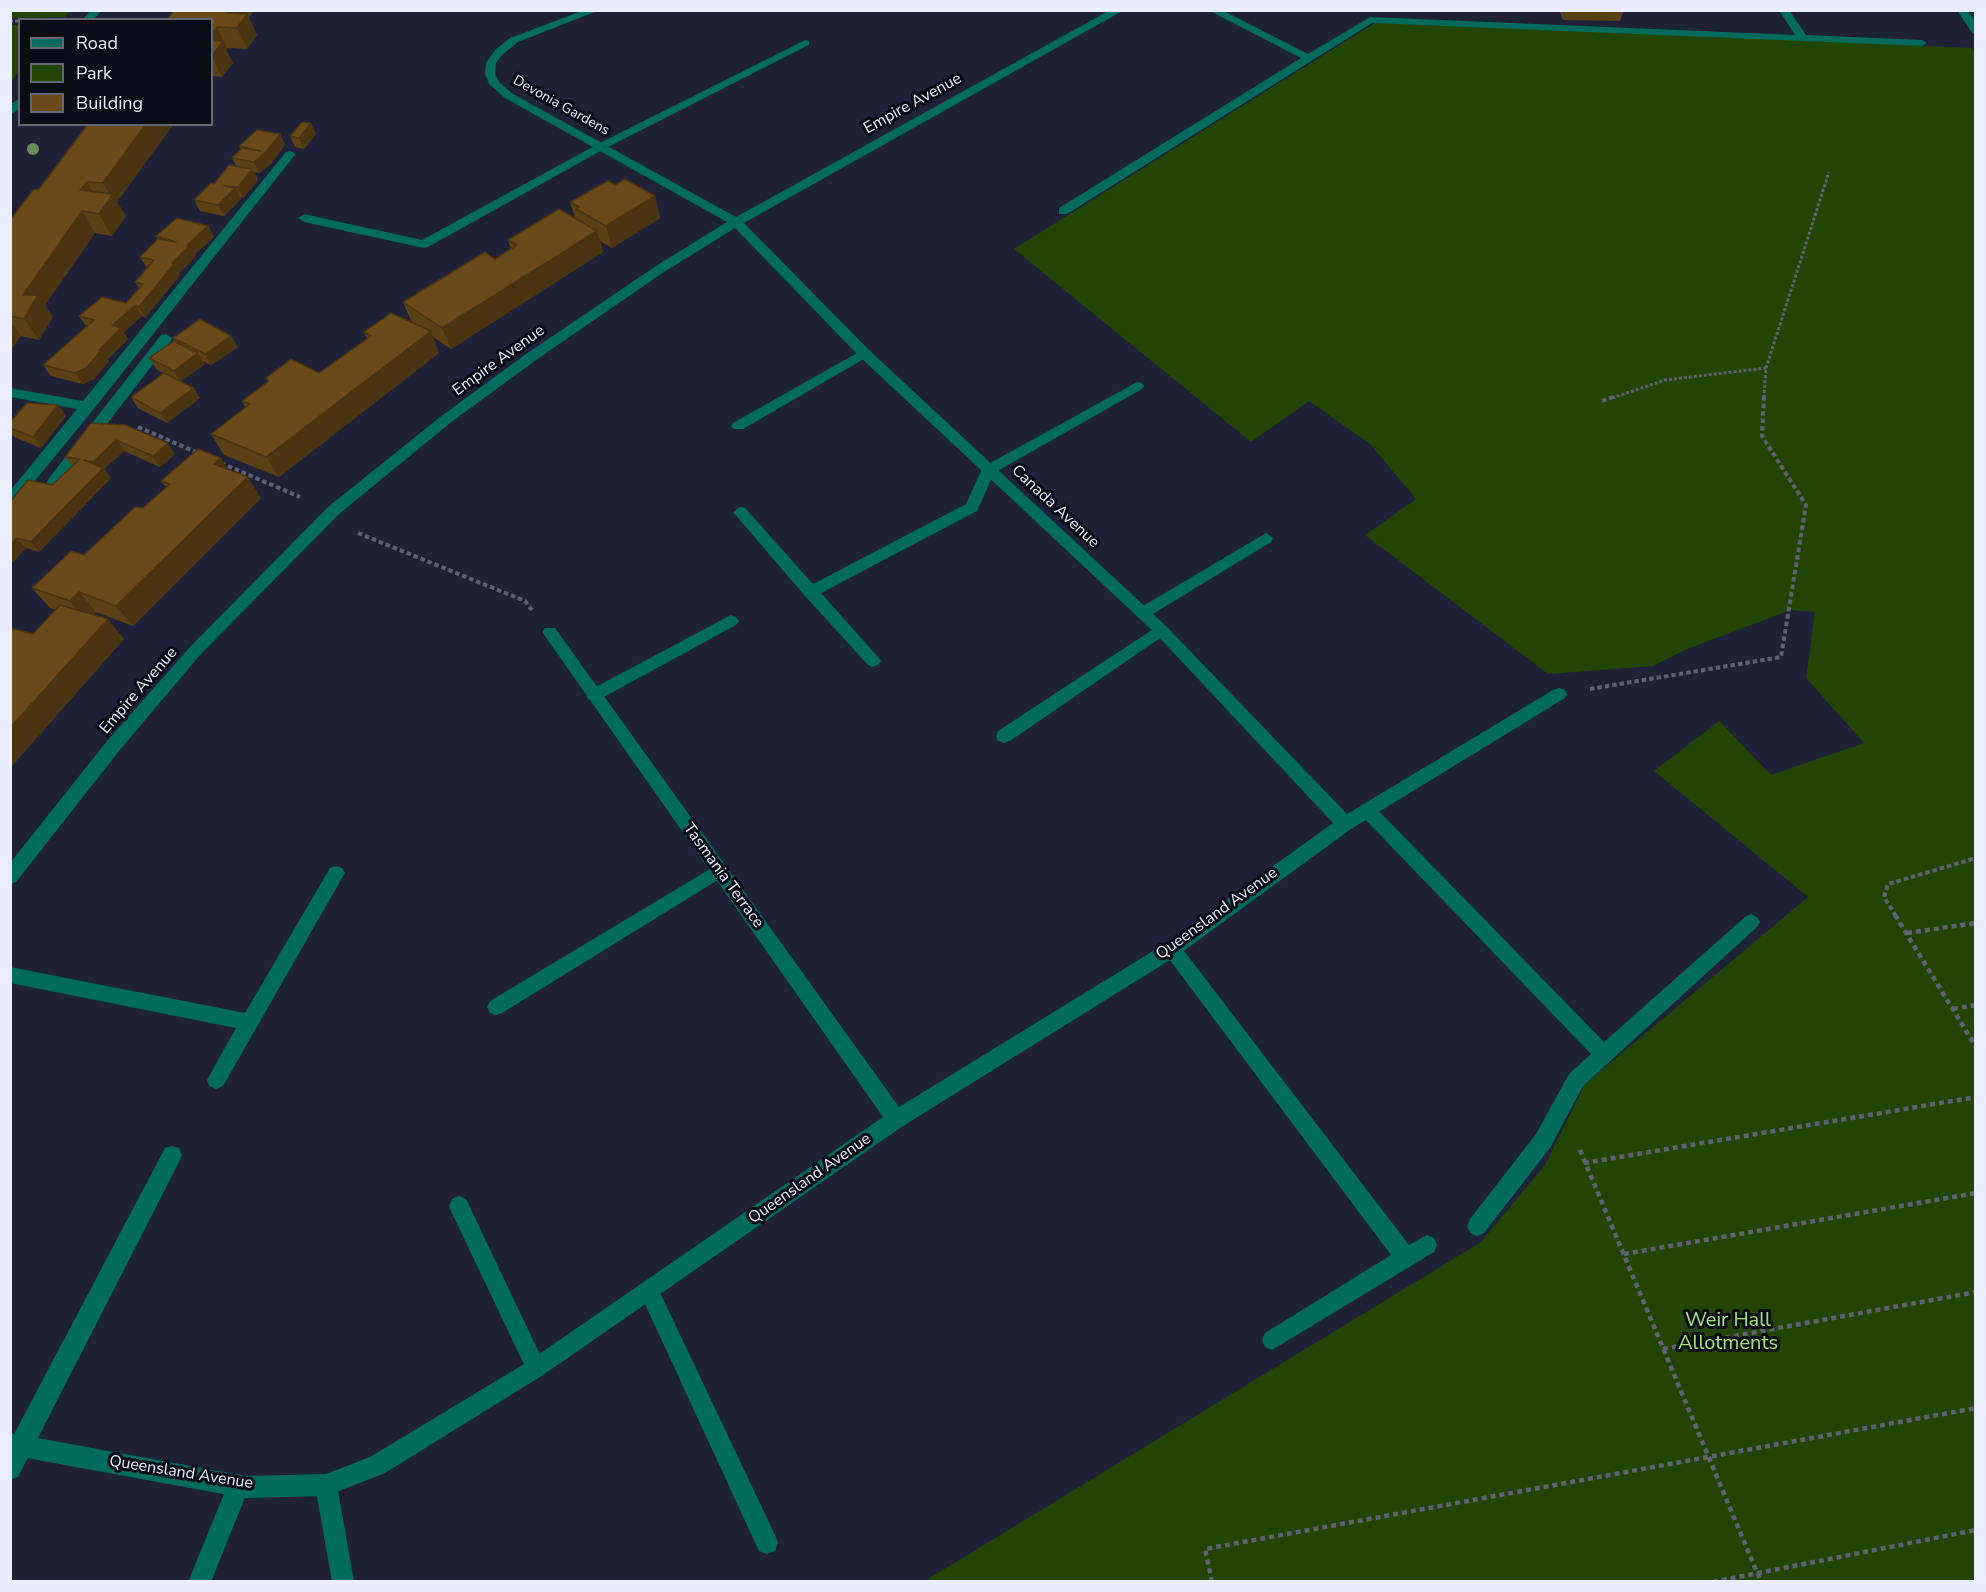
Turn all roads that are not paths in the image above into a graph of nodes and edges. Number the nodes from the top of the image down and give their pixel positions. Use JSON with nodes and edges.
{"nodes":[{"id":1,"x":595,"y":10,"type":"edge"},
{"id":2,"x":1119,"y":10,"type":"edge"},
{"id":3,"x":1213,"y":10,"type":"edge"},
{"id":4,"x":1784,"y":10,"type":"edge"},
{"id":5,"x":1962,"y":10,"type":"edge"},
{"id":6,"x":1976,"y":31,"type":"edge"},
{"id":7,"x":1802,"y":37,"type":"junction"},
{"id":8,"x":805,"y":43,"type":"dead end"},
{"id":9,"x":1922,"y":43,"type":"dead end"},
{"id":10,"x":1308,"y":58,"type":"junction"},
{"id":11,"x":602,"y":146,"type":"junction"},
{"id":12,"x":290,"y":154,"type":"dead end"},
{"id":13,"x":1063,"y":211,"type":"dead end"},
{"id":14,"x":303,"y":218,"type":"dead end"},
{"id":15,"x":736,"y":222,"type":"junction"},
{"id":16,"x":166,"y":338,"type":"dead end"},
{"id":17,"x":864,"y":353,"type":"junction"},
{"id":18,"x":1137,"y":386,"type":"dead end"},
{"id":19,"x":10,"y":392,"type":"edge"},
{"id":20,"x":88,"y":407,"type":"junction"},
{"id":21,"x":738,"y":426,"type":"dead end"},
{"id":22,"x":988,"y":470,"type":"junction"},
{"id":23,"x":54,"y":482,"type":"edge"},
{"id":24,"x":10,"y":501,"type":"edge"},
{"id":25,"x":740,"y":512,"type":"dead end"},
{"id":26,"x":1266,"y":538,"type":"dead end"},
{"id":27,"x":810,"y":592,"type":"junction"},
{"id":28,"x":1143,"y":613,"type":"junction"},
{"id":29,"x":730,"y":621,"type":"dead end"},
{"id":30,"x":1161,"y":630,"type":"junction"},
{"id":31,"x":550,"y":632,"type":"road end"},
{"id":32,"x":873,"y":661,"type":"dead end"},
{"id":33,"x":1559,"y":694,"type":"road end"},
{"id":34,"x":594,"y":695,"type":"junction"},
{"id":35,"x":1004,"y":736,"type":"dead end"},
{"id":36,"x":1367,"y":810,"type":"junction"},
{"id":37,"x":1345,"y":824,"type":"junction"},
{"id":38,"x":17,"y":859,"type":"edge"},
{"id":39,"x":720,"y":870,"type":"junction"},
{"id":40,"x":336,"y":873,"type":"dead end"},
{"id":41,"x":10,"y":878,"type":"edge"},
{"id":42,"x":1751,"y":922,"type":"dead end"},
{"id":43,"x":1172,"y":949,"type":"junction"},
{"id":44,"x":10,"y":975,"type":"edge"},
{"id":45,"x":496,"y":1007,"type":"dead end"},
{"id":46,"x":249,"y":1022,"type":"junction"},
{"id":47,"x":1604,"y":1055,"type":"junction"},
{"id":48,"x":216,"y":1080,"type":"dead end"},
{"id":49,"x":896,"y":1119,"type":"junction"},
{"id":50,"x":172,"y":1155,"type":"dead end"},
{"id":51,"x":459,"y":1206,"type":"dead end"},
{"id":52,"x":1477,"y":1226,"type":"dead end"},
{"id":53,"x":1427,"y":1245,"type":"dead end"},
{"id":54,"x":1406,"y":1258,"type":"junction"},
{"id":55,"x":649,"y":1290,"type":"junction"},
{"id":56,"x":1272,"y":1340,"type":"dead end"},
{"id":57,"x":536,"y":1368,"type":"junction"},
{"id":58,"x":15,"y":1445,"type":"edge"},
{"id":59,"x":10,"y":1468,"type":"edge"},
{"id":60,"x":239,"y":1485,"type":"junction"},
{"id":61,"x":326,"y":1485,"type":"junction"},
{"id":62,"x":767,"y":1543,"type":"dead end"},
{"id":63,"x":199,"y":1581,"type":"edge"},
{"id":64,"x":343,"y":1581,"type":"edge"}],
"edges":[{"from":1,"to":11,"type":"street","name":"Devonia Gardens"},
{"from":2,"to":15,"type":"street","name":"Empire Avenue"},
{"from":3,"to":10,"type":"street"},
{"from":4,"to":7,"type":"street"},
{"from":5,"to":6,"type":"street"},
{"from":7,"to":9,"type":"street"},
{"from":7,"to":10,"type":"street"},
{"from":8,"to":11,"type":"street"},
{"from":10,"to":13,"type":"street"},
{"from":11,"to":14,"type":"street"},
{"from":11,"to":15,"type":"street","name":"Devonia Gardens"},
{"from":12,"to":20,"type":"street"},
{"from":15,"to":17,"type":"street","name":"Canada Avenue"},
{"from":15,"to":38,"type":"street","name":"Empire Avenue"},
{"from":16,"to":23,"type":"street"},
{"from":17,"to":21,"type":"street"},
{"from":17,"to":22,"type":"street","name":"Canada Avenue"},
{"from":18,"to":22,"type":"street"},
{"from":19,"to":20,"type":"street"},
{"from":20,"to":24,"type":"street"},
{"from":22,"to":27,"type":"street"},
{"from":22,"to":28,"type":"street","name":"Canada Avenue"},
{"from":25,"to":27,"type":"street"},
{"from":26,"to":28,"type":"street"},
{"from":27,"to":32,"type":"street"},
{"from":28,"to":30,"type":"street","name":"Canada Avenue"},
{"from":29,"to":34,"type":"street"},
{"from":30,"to":35,"type":"street"},
{"from":30,"to":37,"type":"street","name":"Canada Avenue"},
{"from":31,"to":34,"type":"street","name":"Tasmania Terrace"},
{"from":33,"to":36,"type":"street","name":"Queensland Avenue"},
{"from":34,"to":39,"type":"street","name":"Tasmania Terrace"},
{"from":36,"to":37,"type":"street","name":"Queensland Avenue"},
{"from":36,"to":47,"type":"street"},
{"from":37,"to":43,"type":"street","name":"Queensland Avenue"},
{"from":38,"to":41,"type":"street","name":"Empire Avenue"},
{"from":39,"to":45,"type":"street"},
{"from":39,"to":49,"type":"street","name":"Tasmania Terrace"},
{"from":40,"to":46,"type":"street"},
{"from":42,"to":47,"type":"street"},
{"from":43,"to":49,"type":"street","name":"Queensland Avenue"},
{"from":43,"to":54,"type":"street"},
{"from":44,"to":46,"type":"street"},
{"from":46,"to":48,"type":"street"},
{"from":47,"to":52,"type":"street"},
{"from":49,"to":55,"type":"street","name":"Queensland Avenue"},
{"from":50,"to":58,"type":"street"},
{"from":51,"to":57,"type":"street"},
{"from":53,"to":54,"type":"street"},
{"from":54,"to":56,"type":"street"},
{"from":55,"to":57,"type":"street","name":"Queensland Avenue"},
{"from":55,"to":62,"type":"street"},
{"from":57,"to":61,"type":"street","name":"Queensland Avenue"},
{"from":58,"to":59,"type":"street"},
{"from":58,"to":60,"type":"street","name":"Queensland Avenue"},
{"from":60,"to":61,"type":"street","name":"Queensland Avenue"},
{"from":60,"to":63,"type":"street"},
{"from":61,"to":64,"type":"street"}]}
